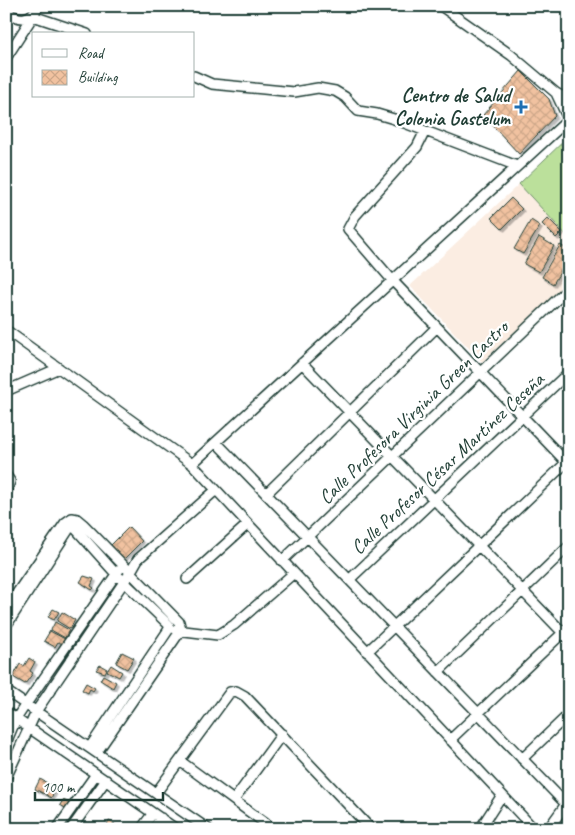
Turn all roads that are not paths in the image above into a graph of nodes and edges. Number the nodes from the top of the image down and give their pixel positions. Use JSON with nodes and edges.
{"nodes":[{"id":1,"x":39,"y":6,"type":"edge"},
{"id":2,"x":441,"y":6,"type":"edge"},
{"id":3,"x":6,"y":12,"type":"edge"},
{"id":4,"x":33,"y":16,"type":"junction"},
{"id":5,"x":81,"y":32,"type":"edge"},
{"id":6,"x":6,"y":58,"type":"edge"},
{"id":7,"x":195,"y":76,"type":"edge"},
{"id":8,"x":556,"y":93,"type":"junction"},
{"id":9,"x":569,"y":100,"type":"edge"},
{"id":10,"x":568,"y":120,"type":"edge"},
{"id":11,"x":425,"y":131,"type":"junction"},
{"id":12,"x":517,"y":166,"type":"junction"},
{"id":13,"x":392,"y":280,"type":"junction"},
{"id":14,"x":568,"y":289,"type":"edge"},
{"id":15,"x":437,"y":327,"type":"junction"},
{"id":16,"x":6,"y":330,"type":"edge"},
{"id":17,"x":302,"y":363,"type":"junction"},
{"id":18,"x":59,"y":368,"type":"junction"},
{"id":19,"x":480,"y":372,"type":"junction"},
{"id":20,"x":569,"y":372,"type":"edge"},
{"id":21,"x":6,"y":392,"type":"edge"},
{"id":22,"x":349,"y":412,"type":"junction"},
{"id":23,"x":522,"y":416,"type":"junction"},
{"id":24,"x":216,"y":442,"type":"junction"},
{"id":25,"x":392,"y":456,"type":"junction"},
{"id":26,"x":568,"y":463,"type":"edge"},
{"id":27,"x":192,"y":464,"type":"junction"},
{"id":28,"x":6,"y":475,"type":"edge"},
{"id":29,"x":216,"y":490,"type":"junction"},
{"id":30,"x":6,"y":493,"type":"edge"},
{"id":31,"x":266,"y":494,"type":"junction"},
{"id":32,"x":434,"y":500,"type":"junction"},
{"id":33,"x":248,"y":524,"type":"junction"},
{"id":34,"x":307,"y":536,"type":"junction"},
{"id":35,"x":478,"y":546,"type":"junction"},
{"id":36,"x":569,"y":546,"type":"edge"},
{"id":37,"x":282,"y":561,"type":"junction"},
{"id":38,"x":122,"y":565,"type":"junction"},
{"id":39,"x":116,"y":574,"type":"junction"},
{"id":40,"x":130,"y":574,"type":"junction"},
{"id":41,"x":294,"y":574,"type":"junction"},
{"id":42,"x":187,"y":579,"type":"dead end"},
{"id":43,"x":349,"y":580,"type":"junction"},
{"id":44,"x":124,"y":581,"type":"junction"},
{"id":45,"x":522,"y":591,"type":"junction"},
{"id":46,"x":6,"y":608,"type":"edge"},
{"id":47,"x":6,"y":626,"type":"edge"},
{"id":48,"x":394,"y":626,"type":"junction"},
{"id":49,"x":169,"y":629,"type":"junction"},
{"id":50,"x":180,"y":630,"type":"junction"},
{"id":51,"x":567,"y":633,"type":"edge"},
{"id":52,"x":367,"y":652,"type":"junction"},
{"id":53,"x":438,"y":672,"type":"junction"},
{"id":54,"x":6,"y":690,"type":"edge"},
{"id":55,"x":26,"y":704,"type":"junction"},
{"id":56,"x":37,"y":710,"type":"junction"},
{"id":57,"x":6,"y":712,"type":"edge"},
{"id":58,"x":478,"y":713,"type":"junction"},
{"id":59,"x":569,"y":714,"type":"edge"},
{"id":60,"x":16,"y":719,"type":"junction"},
{"id":61,"x":29,"y":727,"type":"junction"},
{"id":62,"x":282,"y":734,"type":"junction"},
{"id":63,"x":450,"y":740,"type":"junction"},
{"id":64,"x":6,"y":743,"type":"edge"},
{"id":65,"x":94,"y":750,"type":"junction"},
{"id":66,"x":522,"y":759,"type":"junction"},
{"id":67,"x":180,"y":761,"type":"junction"},
{"id":68,"x":96,"y":774,"type":"junction"},
{"id":69,"x":6,"y":778,"type":"edge"},
{"id":70,"x":106,"y":780,"type":"junction"},
{"id":71,"x":156,"y":793,"type":"junction"},
{"id":72,"x":502,"y":795,"type":"junction"},
{"id":73,"x":234,"y":800,"type":"junction"},
{"id":74,"x":567,"y":802,"type":"edge"},
{"id":75,"x":153,"y":813,"type":"junction"},
{"id":76,"x":161,"y":818,"type":"junction"},
{"id":77,"x":57,"y":829,"type":"edge"},
{"id":78,"x":71,"y":829,"type":"edge"},
{"id":79,"x":141,"y":829,"type":"edge"},
{"id":80,"x":153,"y":829,"type":"edge"},
{"id":81,"x":176,"y":829,"type":"edge"},
{"id":82,"x":208,"y":829,"type":"edge"},
{"id":83,"x":273,"y":829,"type":"edge"},
{"id":84,"x":371,"y":829,"type":"edge"},
{"id":85,"x":480,"y":829,"type":"edge"},
{"id":86,"x":534,"y":829,"type":"edge"},
{"id":87,"x":548,"y":829,"type":"edge"}],
"edges":[{"from":1,"to":4,"type":"street"},
{"from":2,"to":8,"type":"street"},
{"from":3,"to":4,"type":"street"},
{"from":4,"to":5,"type":"street"},
{"from":4,"to":6,"type":"street"},
{"from":7,"to":11,"type":"street"},
{"from":8,"to":9,"type":"street"},
{"from":8,"to":10,"type":"street"},
{"from":10,"to":12,"type":"street"},
{"from":11,"to":12,"type":"street"},
{"from":11,"to":13,"type":"street"},
{"from":12,"to":13,"type":"street"},
{"from":13,"to":15,"type":"street"},
{"from":13,"to":17,"type":"street"},
{"from":14,"to":19,"type":"street","name":"Calle Profesora Virginia Green Castro"},
{"from":15,"to":19,"type":"street"},
{"from":15,"to":22,"type":"street"},
{"from":16,"to":18,"type":"street"},
{"from":17,"to":22,"type":"street"},
{"from":17,"to":24,"type":"street"},
{"from":18,"to":21,"type":"street"},
{"from":18,"to":27,"type":"street"},
{"from":19,"to":23,"type":"street"},
{"from":19,"to":25,"type":"street","name":"Calle Profesora Virginia Green Castro"},
{"from":20,"to":23,"type":"street","name":"Calle Profesor César Martínez Ceseña"},
{"from":22,"to":25,"type":"street"},
{"from":22,"to":31,"type":"street"},
{"from":23,"to":26,"type":"street"},
{"from":23,"to":32,"type":"street","name":"Calle Profesor César Martínez Ceseña"},
{"from":24,"to":27,"type":"street"},
{"from":24,"to":31,"type":"street"},
{"from":25,"to":32,"type":"street"},
{"from":25,"to":34,"type":"street","name":"Calle Profesora Virginia Green Castro"},
{"from":26,"to":35,"type":"street"},
{"from":27,"to":29,"type":"street"},
{"from":28,"to":30,"type":"street"},
{"from":29,"to":33,"type":"street"},
{"from":29,"to":40,"type":"street"},
{"from":31,"to":34,"type":"street"},
{"from":32,"to":35,"type":"street"},
{"from":32,"to":43,"type":"street","name":"Calle Profesor César Martínez Ceseña"},
{"from":33,"to":37,"type":"street"},
{"from":33,"to":42,"type":"street"},
{"from":34,"to":37,"type":"street","name":"Calle Profesora Virginia Green Castro"},
{"from":34,"to":43,"type":"street"},
{"from":35,"to":45,"type":"street"},
{"from":35,"to":48,"type":"street"},
{"from":36,"to":45,"type":"street"},
{"from":37,"to":41,"type":"street"},
{"from":38,"to":39,"type":"street"},
{"from":38,"to":40,"type":"street"},
{"from":38,"to":46,"type":"street"},
{"from":39,"to":44,"type":"street"},
{"from":39,"to":47,"type":"street"},
{"from":39,"to":55,"type":"street"},
{"from":40,"to":44,"type":"street"},
{"from":40,"to":50,"type":"street"},
{"from":41,"to":50,"type":"street"},
{"from":41,"to":52,"type":"street"},
{"from":43,"to":48,"type":"street"},
{"from":44,"to":49,"type":"street"},
{"from":44,"to":56,"type":"street"},
{"from":45,"to":51,"type":"street"},
{"from":45,"to":53,"type":"street"},
{"from":48,"to":52,"type":"street"},
{"from":48,"to":53,"type":"street"},
{"from":49,"to":50,"type":"street"},
{"from":49,"to":65,"type":"street"},
{"from":50,"to":65,"type":"street"},
{"from":51,"to":58,"type":"street"},
{"from":52,"to":63,"type":"street"},
{"from":53,"to":58,"type":"street"},
{"from":54,"to":55,"type":"street"},
{"from":55,"to":56,"type":"street"},
{"from":55,"to":60,"type":"street"},
{"from":56,"to":61,"type":"street"},
{"from":56,"to":65,"type":"street"},
{"from":57,"to":60,"type":"street"},
{"from":58,"to":63,"type":"street"},
{"from":58,"to":66,"type":"street"},
{"from":59,"to":66,"type":"street"},
{"from":60,"to":61,"type":"street"},
{"from":60,"to":64,"type":"street"},
{"from":61,"to":68,"type":"street"},
{"from":61,"to":69,"type":"street"},
{"from":62,"to":67,"type":"street"},
{"from":62,"to":73,"type":"street"},
{"from":62,"to":84,"type":"street"},
{"from":63,"to":72,"type":"street"},
{"from":65,"to":71,"type":"street"},
{"from":66,"to":74,"type":"street"},
{"from":67,"to":71,"type":"street"},
{"from":67,"to":73,"type":"street"},
{"from":68,"to":70,"type":"street"},
{"from":68,"to":77,"type":"street"},
{"from":70,"to":75,"type":"street"},
{"from":70,"to":78,"type":"street"},
{"from":71,"to":82,"type":"street"},
{"from":72,"to":85,"type":"street"},
{"from":72,"to":86,"type":"street"},
{"from":73,"to":83,"type":"street"},
{"from":74,"to":87,"type":"street"},
{"from":75,"to":76,"type":"street"},
{"from":75,"to":79,"type":"street"},
{"from":76,"to":80,"type":"street"},
{"from":76,"to":81,"type":"street"}]}
